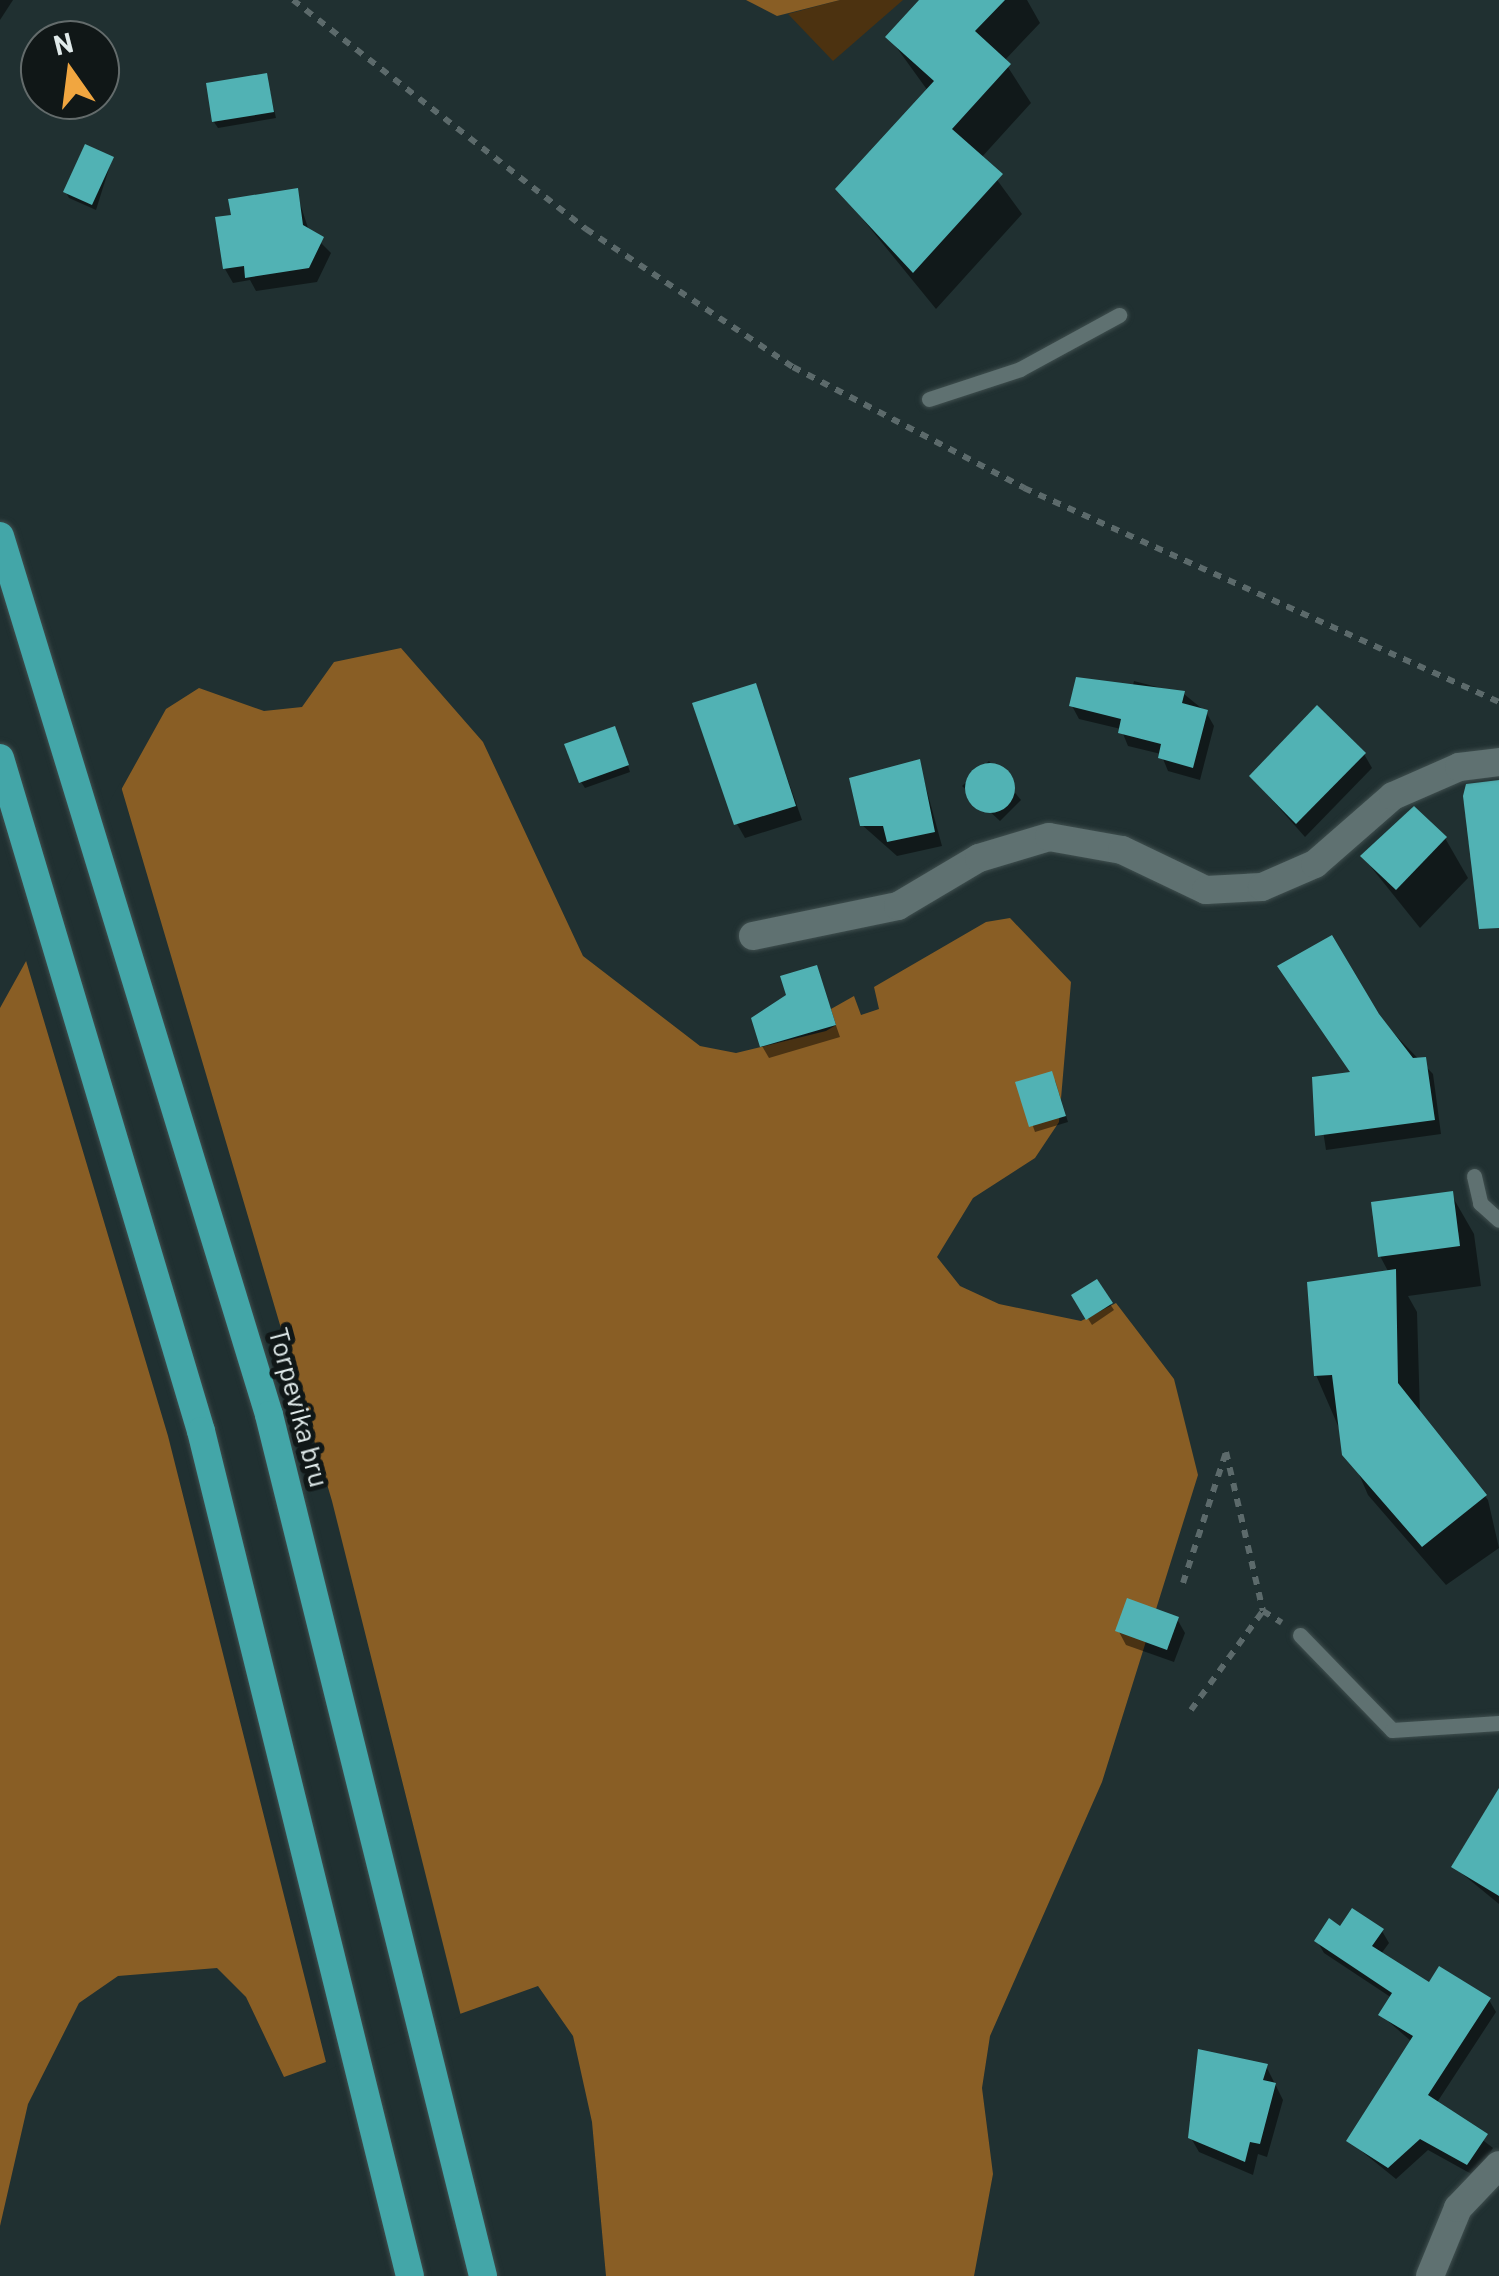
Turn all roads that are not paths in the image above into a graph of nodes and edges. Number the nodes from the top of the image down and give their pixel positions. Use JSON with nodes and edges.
{"nodes":[{"id":1,"x":1119,"y":315,"type":"dead end"},
{"id":2,"x":929,"y":399,"type":"dead end"},
{"id":3,"x":0,"y":536,"type":"edge"},
{"id":4,"x":0,"y":758,"type":"edge"},
{"id":5,"x":1499,"y":762,"type":"edge"},
{"id":6,"x":753,"y":936,"type":"dead end"},
{"id":7,"x":1474,"y":1176,"type":"dead end"},
{"id":8,"x":1499,"y":1220,"type":"edge"},
{"id":9,"x":1300,"y":1635,"type":"road end"},
{"id":10,"x":1499,"y":1723,"type":"edge"},
{"id":11,"x":1499,"y":2165,"type":"edge"},
{"id":12,"x":410,"y":2276,"type":"edge"},
{"id":13,"x":483,"y":2276,"type":"edge"},
{"id":14,"x":1430,"y":2276,"type":"edge"}],
"edges":[{"from":1,"to":2,"type":"lane"},
{"from":3,"to":13,"type":"highway","name":"Torpevika bru"},
{"from":4,"to":12,"type":"highway"},
{"from":5,"to":6,"type":"street"},
{"from":7,"to":8,"type":"lane"},
{"from":9,"to":10,"type":"lane"},
{"from":11,"to":14,"type":"street"}]}
